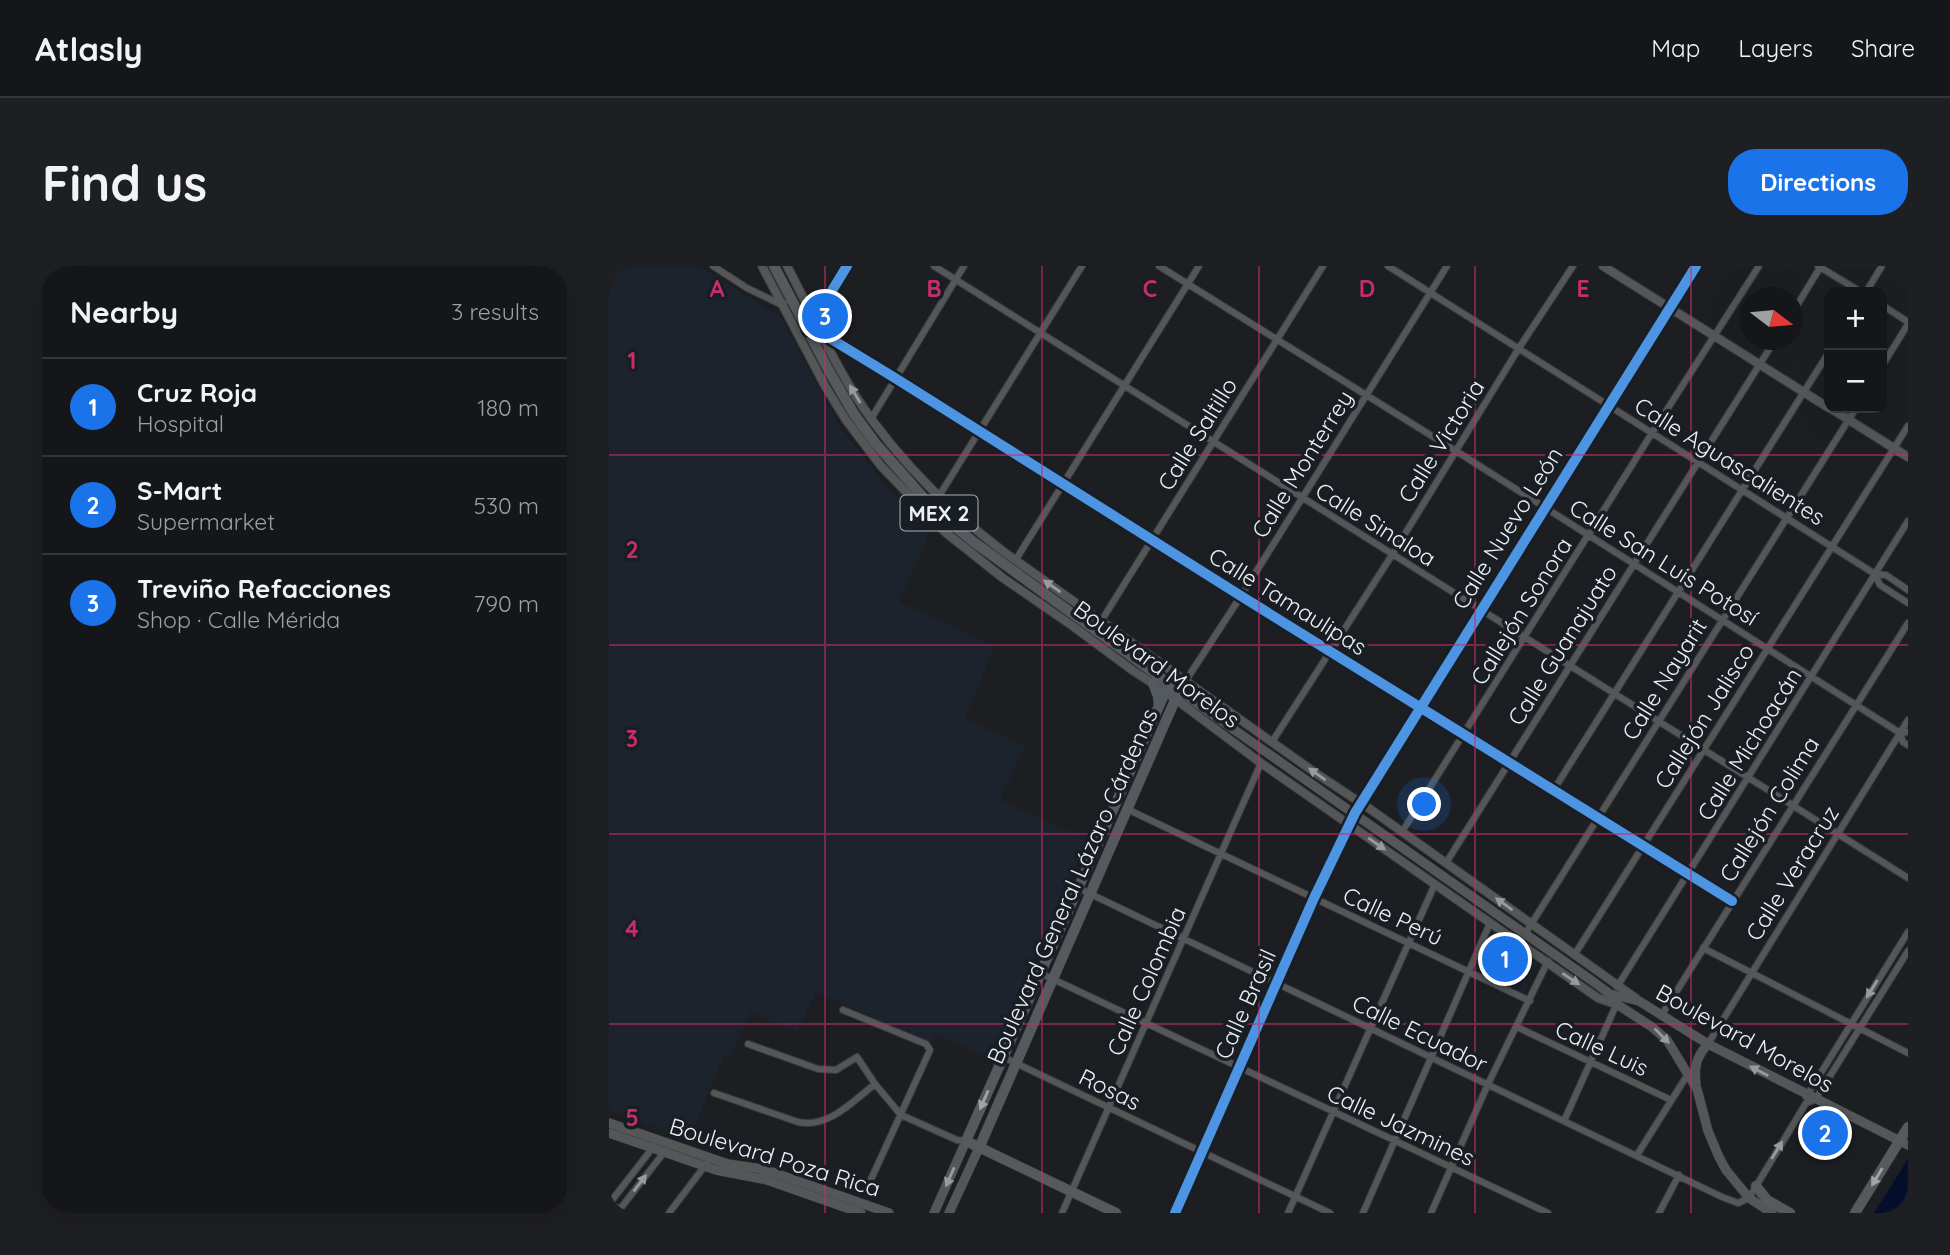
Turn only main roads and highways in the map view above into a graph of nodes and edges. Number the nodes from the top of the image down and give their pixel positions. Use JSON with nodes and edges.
{"nodes":[{"id":1,"x":774,"y":266,"type":"edge"},
{"id":2,"x":1153,"y":684,"type":"road end"},
{"id":3,"x":1173,"y":694,"type":"junction"},
{"id":4,"x":1159,"y":706,"type":"junction"},
{"id":5,"x":1127,"y":777,"type":"junction"},
{"id":6,"x":1127,"y":808,"type":"junction"},
{"id":7,"x":1615,"y":998,"type":"junction"},
{"id":8,"x":1707,"y":1044,"type":"junction"},
{"id":9,"x":1697,"y":1089,"type":"junction"},
{"id":10,"x":609,"y":1123,"type":"edge"},
{"id":11,"x":1908,"y":1127,"type":"edge"},
{"id":12,"x":609,"y":1133,"type":"edge"},
{"id":13,"x":966,"y":1141,"type":"junction"},
{"id":14,"x":1904,"y":1143,"type":"edge"},
{"id":15,"x":661,"y":1146,"type":"junction"},
{"id":16,"x":979,"y":1147,"type":"junction"},
{"id":17,"x":707,"y":1162,"type":"junction"},
{"id":18,"x":1756,"y":1186,"type":"road end"},
{"id":19,"x":842,"y":1210,"type":"edge"},
{"id":20,"x":1766,"y":1211,"type":"edge"},
{"id":21,"x":861,"y":1213,"type":"edge"},
{"id":22,"x":889,"y":1213,"type":"edge"},
{"id":23,"x":934,"y":1213,"type":"edge"},
{"id":24,"x":949,"y":1213,"type":"edge"},
{"id":25,"x":1116,"y":1213,"type":"edge"},
{"id":26,"x":1790,"y":1213,"type":"edge"},
{"id":27,"x":1855,"y":1213,"type":"edge"}],
"edges":[{"from":1,"to":3,"type":"main road","name":"Boulevard Morelos","number":"MEX 2"},
{"from":2,"to":4,"type":"main road"},
{"from":3,"to":4,"type":"main road","name":"Boulevard General Lázaro Cárdenas"},
{"from":3,"to":6,"type":"main road","name":"Boulevard General Lázaro Cárdenas"},
{"from":3,"to":7,"type":"main road","name":"Boulevard Morelos","number":"MEX 2"},
{"from":4,"to":5,"type":"main road","name":"Boulevard General Lázaro Cárdenas"},
{"from":5,"to":6,"type":"main road"},
{"from":5,"to":13,"type":"main road","name":"Boulevard General Lázaro Cárdenas","one_way":true},
{"from":6,"to":16,"type":"main road","name":"Boulevard General Lázaro Cárdenas"},
{"from":7,"to":8,"type":"main road","name":"Boulevard Morelos","number":"MEX 2"},
{"from":7,"to":9,"type":"main road","name":"Boulevard Morelos","number":"MEX 2","one_way":true},
{"from":8,"to":9,"type":"main road"},
{"from":14,"to":8,"type":"main road","name":"Boulevard Morelos","number":"MEX 2","one_way":true},
{"from":9,"to":20,"type":"main road","name":"Boulevard Morelos","number":"MEX 2"},
{"from":10,"to":15,"type":"main road","name":"Boulevard Poza Rica"},
{"from":11,"to":14,"type":"main road"},
{"from":12,"to":15,"type":"main road","name":"Boulevard Poza Rica"},
{"from":13,"to":16,"type":"main road"},
{"from":13,"to":23,"type":"main road","one_way":true},
{"from":14,"to":27,"type":"main road","one_way":true},
{"from":15,"to":17,"type":"main road","name":"Boulevard Poza Rica"},
{"from":16,"to":24,"type":"main road","name":"Boulevard General Lázaro Cárdenas"},
{"from":16,"to":25,"type":"main road"},
{"from":17,"to":19,"type":"main road","name":"Boulevard Poza Rica"},
{"from":17,"to":22,"type":"main road","name":"Boulevard Poza Rica"},
{"from":18,"to":26,"type":"main road"},
{"from":19,"to":21,"type":"main road","name":"Boulevard Poza Rica"}]}
